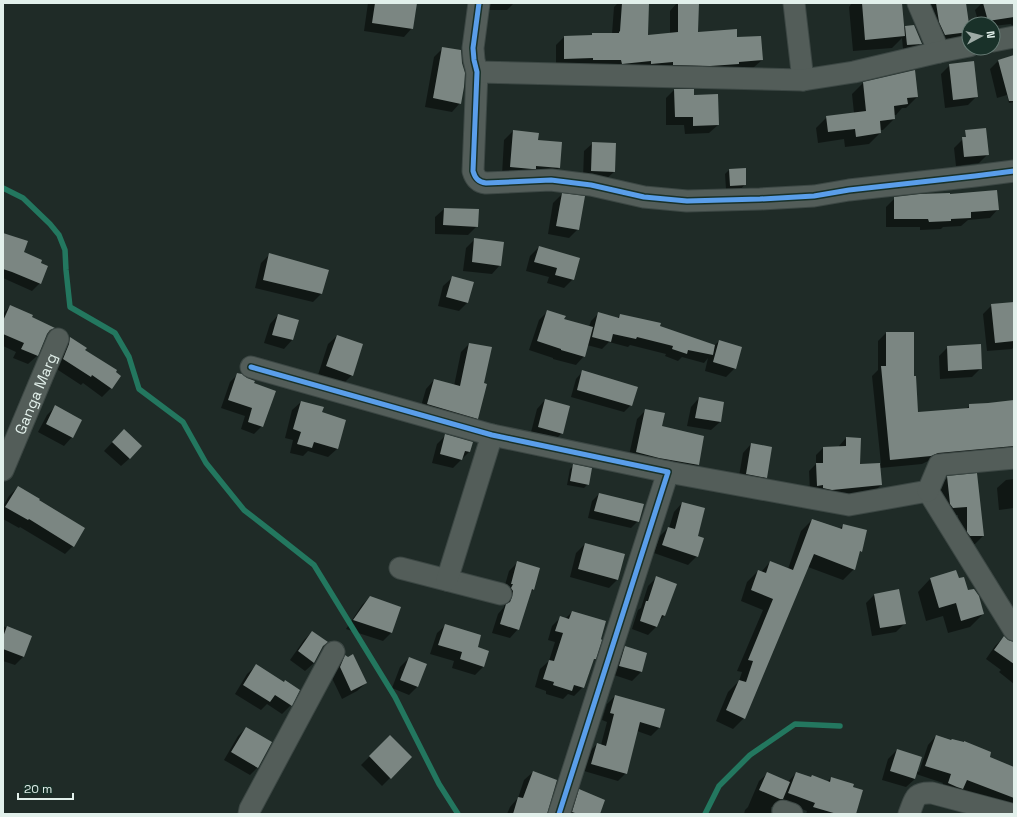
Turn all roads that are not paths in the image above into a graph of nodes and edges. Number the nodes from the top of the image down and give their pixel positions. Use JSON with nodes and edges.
{"nodes":[{"id":1,"x":479,"y":3,"type":"edge"},
{"id":2,"x":794,"y":3,"type":"edge"},
{"id":3,"x":918,"y":3,"type":"edge"},
{"id":4,"x":1014,"y":37,"type":"edge"},
{"id":5,"x":1001,"y":39,"type":"edge"},
{"id":6,"x":961,"y":48,"type":"edge"},
{"id":7,"x":939,"y":52,"type":"junction"},
{"id":8,"x":477,"y":72,"type":"junction"},
{"id":9,"x":803,"y":80,"type":"junction"},
{"id":10,"x":1014,"y":171,"type":"edge"},
{"id":11,"x":58,"y":339,"type":"dead end"},
{"id":12,"x":251,"y":367,"type":"dead end"},
{"id":13,"x":492,"y":436,"type":"junction"},
{"id":14,"x":1014,"y":458,"type":"edge"},
{"id":15,"x":3,"y":470,"type":"edge"},
{"id":16,"x":668,"y":472,"type":"junction"},
{"id":17,"x":928,"y":491,"type":"junction"},
{"id":18,"x":400,"y":568,"type":"dead end"},
{"id":19,"x":447,"y":580,"type":"junction"},
{"id":20,"x":501,"y":594,"type":"dead end"},
{"id":21,"x":1014,"y":630,"type":"edge"},
{"id":22,"x":334,"y":652,"type":"dead end"},
{"id":23,"x":249,"y":814,"type":"edge"},
{"id":24,"x":559,"y":814,"type":"edge"},
{"id":25,"x":909,"y":814,"type":"edge"},
{"id":26,"x":1011,"y":814,"type":"edge"}],
"edges":[{"from":1,"to":8,"type":"street"},
{"from":2,"to":9,"type":"street"},
{"from":3,"to":7,"type":"street"},
{"from":4,"to":5,"type":"street"},
{"from":6,"to":7,"type":"street"},
{"from":7,"to":9,"type":"street"},
{"from":8,"to":9,"type":"street"},
{"from":8,"to":10,"type":"street"},
{"from":11,"to":15,"type":"street","name":"Ganga Marg"},
{"from":12,"to":13,"type":"street"},
{"from":13,"to":16,"type":"street"},
{"from":13,"to":19,"type":"street"},
{"from":14,"to":17,"type":"street"},
{"from":16,"to":17,"type":"street"},
{"from":16,"to":24,"type":"street"},
{"from":17,"to":21,"type":"street"},
{"from":18,"to":19,"type":"street"},
{"from":19,"to":20,"type":"street"},
{"from":22,"to":23,"type":"street"},
{"from":25,"to":26,"type":"street"}]}
